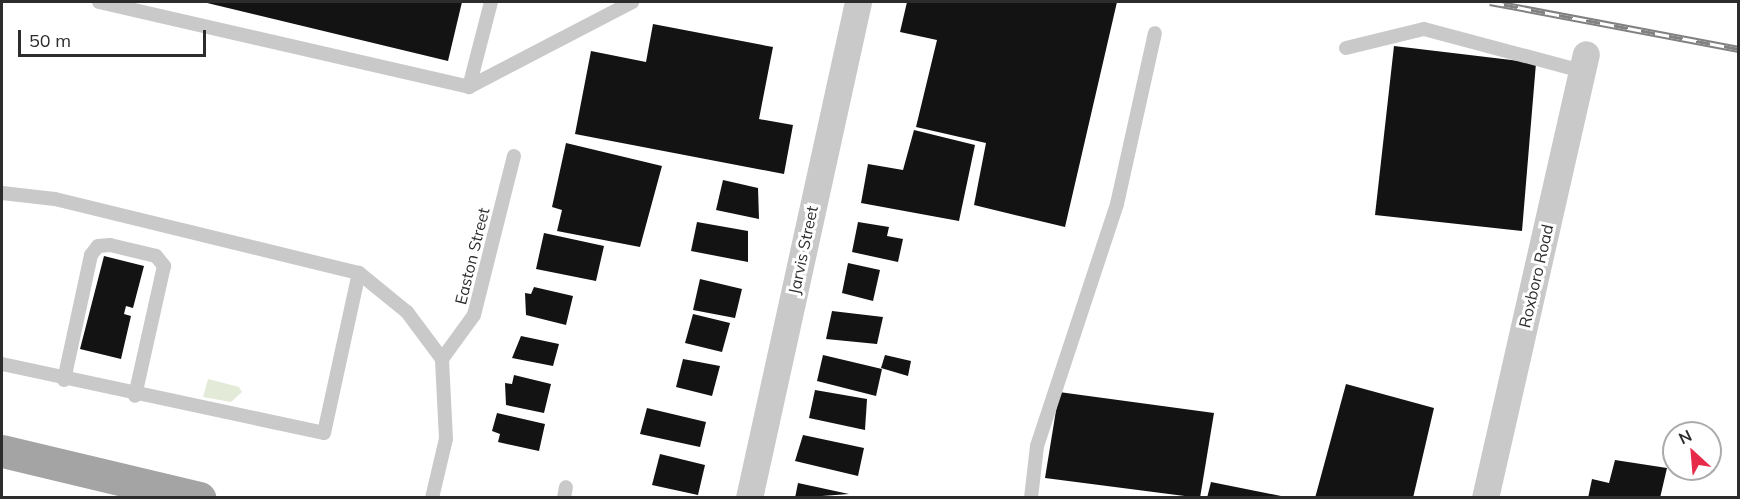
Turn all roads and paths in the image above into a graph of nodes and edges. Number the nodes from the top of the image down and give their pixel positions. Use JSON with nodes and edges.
{"nodes":[{"id":1,"x":99,"y":2,"type":"edge"},
{"id":2,"x":491,"y":2,"type":"edge"},
{"id":3,"x":632,"y":2,"type":"edge"},
{"id":4,"x":858,"y":2,"type":"edge"},
{"id":5,"x":1155,"y":33,"type":"dead end"},
{"id":6,"x":1346,"y":48,"type":"dead end"},
{"id":7,"x":1584,"y":62,"type":"joint"},
{"id":8,"x":469,"y":87,"type":"junction"},
{"id":9,"x":514,"y":156,"type":"dead end"},
{"id":10,"x":2,"y":194,"type":"edge"},
{"id":11,"x":359,"y":273,"type":"junction"},
{"id":12,"x":442,"y":359,"type":"junction"},
{"id":13,"x":2,"y":364,"type":"edge"},
{"id":14,"x":64,"y":380,"type":"junction"},
{"id":15,"x":135,"y":396,"type":"junction"},
{"id":16,"x":2,"y":432,"type":"edge"},
{"id":17,"x":2,"y":451,"type":"edge"},
{"id":18,"x":75,"y":466,"type":"junction"},
{"id":19,"x":199,"y":498,"type":"edge"},
{"id":20,"x":432,"y":498,"type":"edge"},
{"id":21,"x":749,"y":498,"type":"edge"},
{"id":22,"x":1031,"y":498,"type":"edge"},
{"id":23,"x":1485,"y":498,"type":"edge"}],
"edges":[{"from":1,"to":8,"type":"lane"},
{"from":2,"to":8,"type":"lane"},
{"from":3,"to":8,"type":"lane"},
{"from":4,"to":21,"type":"street","name":"Jarvis Street"},
{"from":5,"to":22,"type":"lane"},
{"from":6,"to":7,"type":"lane"},
{"from":7,"to":23,"type":"street","name":"Roxboro Road"},
{"from":9,"to":12,"type":"lane","name":"Easton Street"},
{"from":10,"to":11,"type":"lane"},
{"from":11,"to":12,"type":"lane"},
{"from":11,"to":15,"type":"lane"},
{"from":12,"to":20,"type":"lane"},
{"from":13,"to":14,"type":"lane"},
{"from":14,"to":15,"type":"lane"},
{"from":14,"to":15,"type":"lane"},
{"from":16,"to":18,"type":"main road"},
{"from":17,"to":18,"type":"main road"},
{"from":18,"to":19,"type":"main road"}]}
